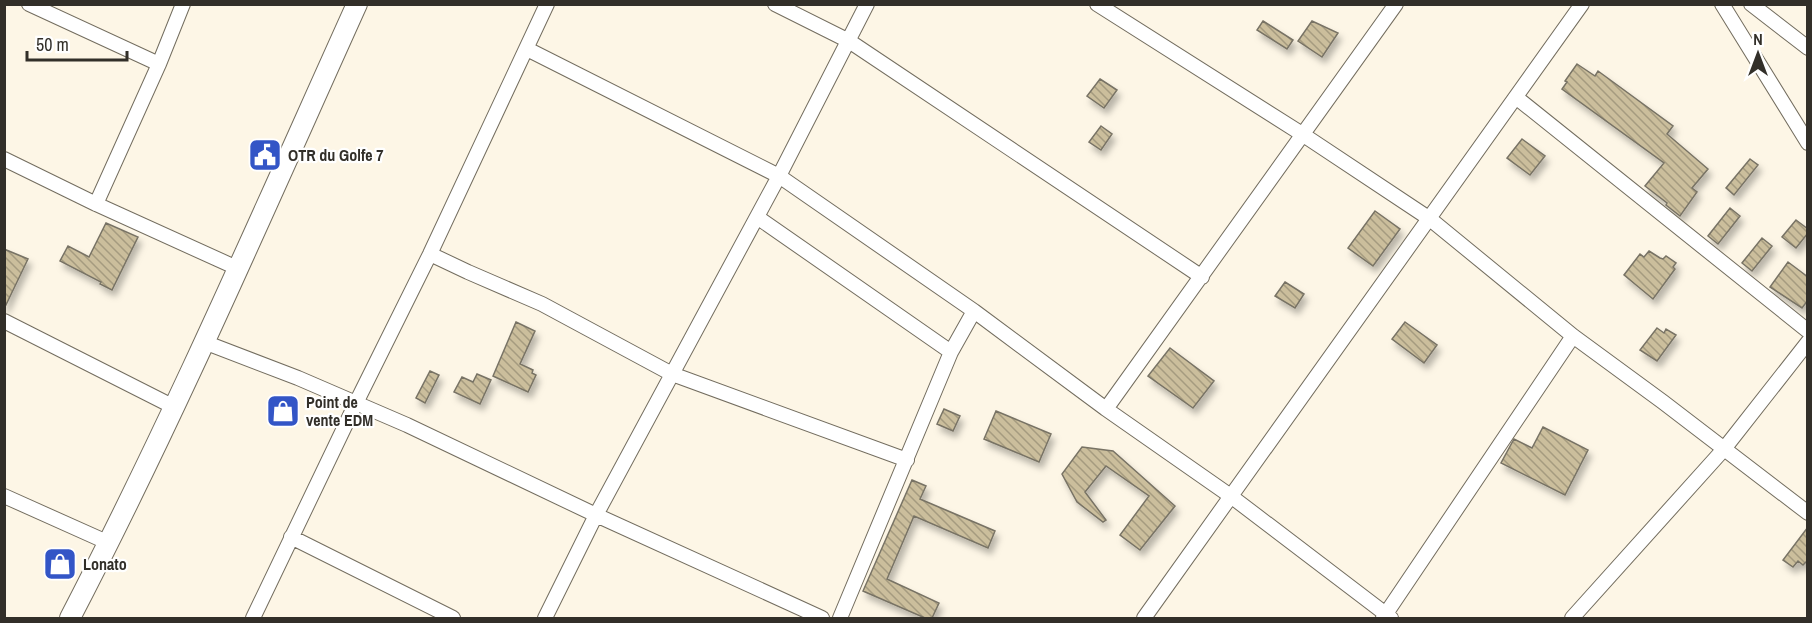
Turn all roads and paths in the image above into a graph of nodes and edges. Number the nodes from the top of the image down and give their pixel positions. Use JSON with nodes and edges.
{"nodes":[{"id":1,"x":30,"y":4,"type":"edge"},
{"id":2,"x":183,"y":4,"type":"edge"},
{"id":3,"x":357,"y":4,"type":"edge"},
{"id":4,"x":547,"y":4,"type":"edge"},
{"id":5,"x":775,"y":4,"type":"edge"},
{"id":6,"x":867,"y":4,"type":"edge"},
{"id":7,"x":1096,"y":4,"type":"edge"},
{"id":8,"x":1582,"y":4,"type":"edge"},
{"id":9,"x":1722,"y":4,"type":"edge"},
{"id":10,"x":1751,"y":4,"type":"edge"},
{"id":11,"x":1391,"y":6,"type":"edge"},
{"id":12,"x":849,"y":41,"type":"junction"},
{"id":13,"x":1808,"y":48,"type":"edge"},
{"id":14,"x":527,"y":49,"type":"junction"},
{"id":15,"x":159,"y":64,"type":"junction"},
{"id":16,"x":1517,"y":98,"type":"junction"},
{"id":17,"x":1302,"y":134,"type":"junction"},
{"id":18,"x":1808,"y":143,"type":"edge"},
{"id":19,"x":4,"y":159,"type":"edge"},
{"id":20,"x":779,"y":176,"type":"junction"},
{"id":21,"x":96,"y":204,"type":"junction"},
{"id":22,"x":757,"y":217,"type":"junction"},
{"id":23,"x":1430,"y":219,"type":"junction"},
{"id":24,"x":430,"y":254,"type":"junction"},
{"id":25,"x":237,"y":268,"type":"junction"},
{"id":26,"x":1202,"y":277,"type":"junction"},
{"id":27,"x":974,"y":311,"type":"junction"},
{"id":28,"x":4,"y":321,"type":"edge"},
{"id":29,"x":1808,"y":331,"type":"edge"},
{"id":30,"x":1573,"y":336,"type":"junction"},
{"id":31,"x":204,"y":342,"type":"junction"},
{"id":32,"x":1808,"y":342,"type":"edge"},
{"id":33,"x":951,"y":352,"type":"junction"},
{"id":34,"x":672,"y":374,"type":"junction"},
{"id":35,"x":356,"y":403,"type":"junction"},
{"id":36,"x":174,"y":407,"type":"junction"},
{"id":37,"x":1106,"y":409,"type":"junction"},
{"id":38,"x":1724,"y":449,"type":"junction"},
{"id":39,"x":907,"y":460,"type":"junction"},
{"id":40,"x":4,"y":496,"type":"edge"},
{"id":41,"x":1232,"y":497,"type":"junction"},
{"id":42,"x":1808,"y":513,"type":"edge"},
{"id":43,"x":596,"y":515,"type":"junction"},
{"id":44,"x":291,"y":537,"type":"junction"},
{"id":45,"x":109,"y":543,"type":"junction"},
{"id":46,"x":1387,"y":617,"type":"edge"},
{"id":47,"x":70,"y":618,"type":"edge"},
{"id":48,"x":253,"y":618,"type":"edge"},
{"id":49,"x":453,"y":618,"type":"edge"},
{"id":50,"x":545,"y":618,"type":"edge"},
{"id":51,"x":822,"y":618,"type":"edge"},
{"id":52,"x":840,"y":618,"type":"edge"},
{"id":53,"x":1144,"y":618,"type":"edge"},
{"id":54,"x":1572,"y":618,"type":"edge"}],
"edges":[{"from":1,"to":15,"type":"street"},
{"from":2,"to":15,"type":"street"},
{"from":3,"to":25,"type":"street"},
{"from":4,"to":14,"type":"street"},
{"from":5,"to":12,"type":"street"},
{"from":6,"to":12,"type":"street"},
{"from":7,"to":17,"type":"street"},
{"from":8,"to":16,"type":"street"},
{"from":9,"to":18,"type":"street"},
{"from":10,"to":13,"type":"street"},
{"from":11,"to":17,"type":"street"},
{"from":12,"to":20,"type":"street"},
{"from":12,"to":26,"type":"street"},
{"from":14,"to":20,"type":"street"},
{"from":14,"to":24,"type":"street"},
{"from":15,"to":21,"type":"street"},
{"from":16,"to":23,"type":"street"},
{"from":16,"to":29,"type":"street"},
{"from":17,"to":23,"type":"street"},
{"from":17,"to":26,"type":"street"},
{"from":19,"to":21,"type":"street"},
{"from":20,"to":22,"type":"street"},
{"from":20,"to":27,"type":"street"},
{"from":21,"to":25,"type":"street"},
{"from":22,"to":33,"type":"street"},
{"from":22,"to":34,"type":"street"},
{"from":23,"to":30,"type":"street"},
{"from":23,"to":41,"type":"street"},
{"from":24,"to":34,"type":"street"},
{"from":24,"to":35,"type":"street"},
{"from":25,"to":31,"type":"street"},
{"from":26,"to":37,"type":"street"},
{"from":27,"to":33,"type":"street"},
{"from":27,"to":37,"type":"street"},
{"from":28,"to":36,"type":"street"},
{"from":30,"to":38,"type":"street"},
{"from":30,"to":46,"type":"street"},
{"from":31,"to":35,"type":"street"},
{"from":31,"to":36,"type":"street"},
{"from":32,"to":38,"type":"street"},
{"from":33,"to":39,"type":"street"},
{"from":34,"to":39,"type":"street"},
{"from":34,"to":43,"type":"street"},
{"from":35,"to":43,"type":"street"},
{"from":35,"to":44,"type":"street"},
{"from":36,"to":45,"type":"street"},
{"from":37,"to":41,"type":"street"},
{"from":38,"to":42,"type":"street"},
{"from":38,"to":54,"type":"street"},
{"from":39,"to":52,"type":"street"},
{"from":40,"to":45,"type":"street"},
{"from":41,"to":46,"type":"street"},
{"from":41,"to":53,"type":"street"},
{"from":43,"to":50,"type":"street"},
{"from":43,"to":51,"type":"street"},
{"from":44,"to":48,"type":"street"},
{"from":44,"to":49,"type":"street"},
{"from":45,"to":47,"type":"street"}]}
